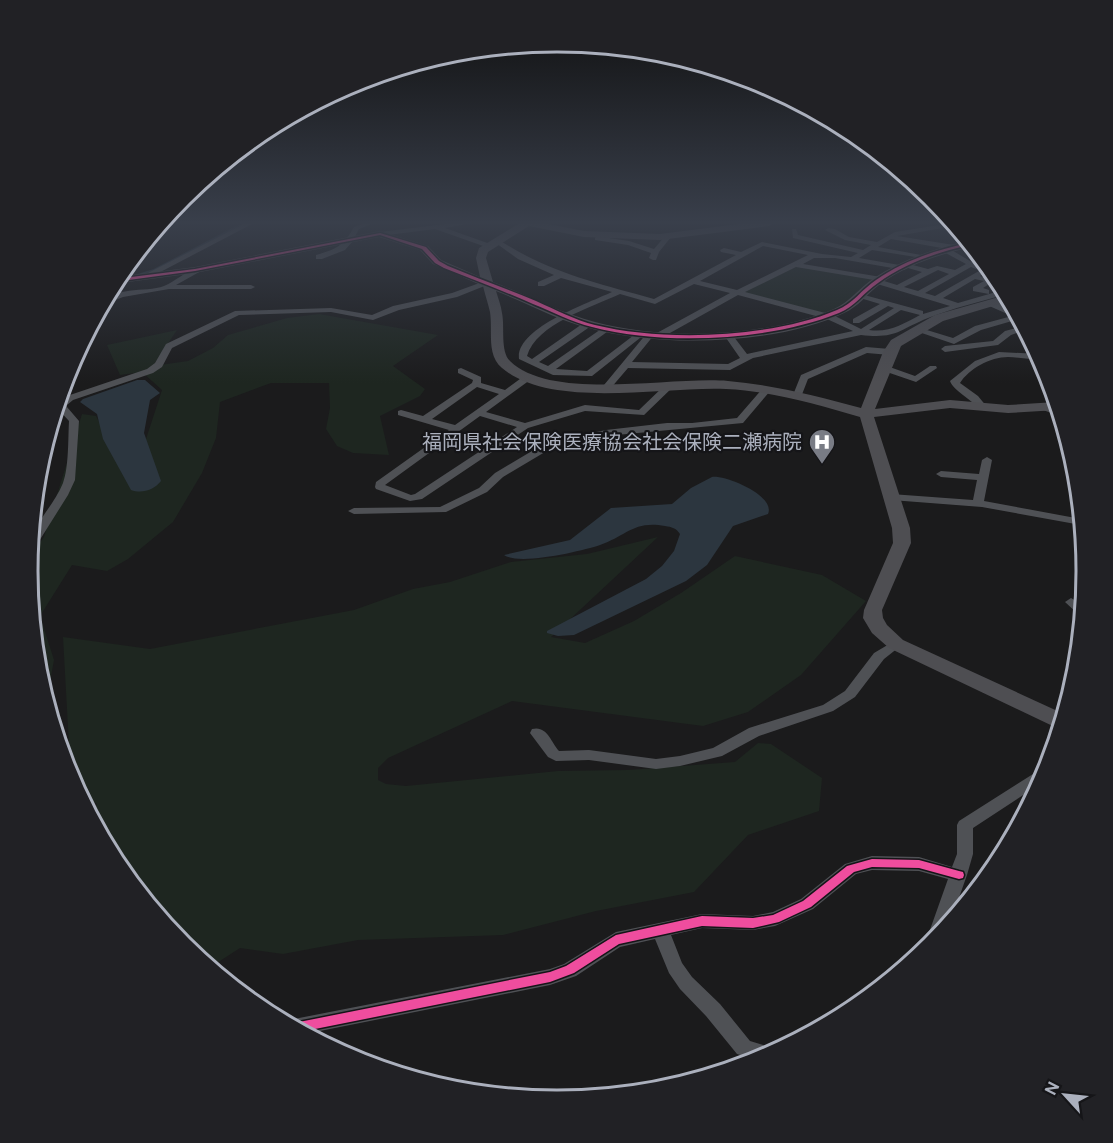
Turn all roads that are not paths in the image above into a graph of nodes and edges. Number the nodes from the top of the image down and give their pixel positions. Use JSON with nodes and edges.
{"nodes":[{"id":1,"x":147,"y":276,"type":"edge"},
{"id":2,"x":154,"y":276,"type":"edge"},
{"id":3,"x":185,"y":276,"type":"edge"},
{"id":4,"x":471,"y":276,"type":"edge"},
{"id":5,"x":486,"y":276,"type":"edge"},
{"id":6,"x":560,"y":276,"type":"edge"},
{"id":7,"x":561,"y":276,"type":"edge"},
{"id":8,"x":701,"y":276,"type":"edge"},
{"id":9,"x":773,"y":276,"type":"edge"},
{"id":10,"x":859,"y":276,"type":"edge"},
{"id":11,"x":887,"y":276,"type":"edge"},
{"id":12,"x":920,"y":276,"type":"edge"},
{"id":13,"x":951,"y":276,"type":"edge"},
{"id":14,"x":974,"y":276,"type":"edge"},
{"id":15,"x":144,"y":278,"type":"junction"},
{"id":16,"x":127,"y":280,"type":"edge"},
{"id":17,"x":879,"y":280,"type":"junction"},
{"id":18,"x":692,"y":281,"type":"junction"},
{"id":19,"x":988,"y":282,"type":"edge"},
{"id":20,"x":488,"y":283,"type":"junction"},
{"id":21,"x":542,"y":284,"type":"dead end"},
{"id":22,"x":168,"y":286,"type":"junction"},
{"id":23,"x":251,"y":287,"type":"dead end"},
{"id":24,"x":898,"y":287,"type":"junction"},
{"id":25,"x":619,"y":292,"type":"junction"},
{"id":26,"x":737,"y":293,"type":"junction"},
{"id":27,"x":920,"y":293,"type":"junction"},
{"id":28,"x":995,"y":294,"type":"edge"},
{"id":29,"x":860,"y":295,"type":"junction"},
{"id":30,"x":116,"y":297,"type":"edge"},
{"id":31,"x":988,"y":298,"type":"junction"},
{"id":32,"x":997,"y":298,"type":"edge"},
{"id":33,"x":936,"y":299,"type":"junction"},
{"id":34,"x":886,"y":303,"type":"junction"},
{"id":35,"x":959,"y":306,"type":"junction"},
{"id":36,"x":900,"y":307,"type":"junction"},
{"id":37,"x":1003,"y":307,"type":"edge"},
{"id":38,"x":920,"y":313,"type":"dead end"},
{"id":39,"x":567,"y":316,"type":"junction"},
{"id":40,"x":826,"y":316,"type":"junction"},
{"id":41,"x":1009,"y":318,"type":"edge"},
{"id":42,"x":856,"y":321,"type":"dead end"},
{"id":43,"x":588,"y":324,"type":"junction"},
{"id":44,"x":607,"y":329,"type":"junction"},
{"id":45,"x":916,"y":330,"type":"junction"},
{"id":46,"x":1016,"y":331,"type":"edge"},
{"id":47,"x":861,"y":333,"type":"junction"},
{"id":48,"x":728,"y":334,"type":"junction"},
{"id":49,"x":650,"y":335,"type":"junction"},
{"id":50,"x":945,"y":349,"type":"dead end"},
{"id":51,"x":890,"y":352,"type":"junction"},
{"id":52,"x":1029,"y":356,"type":"edge"},
{"id":53,"x":745,"y":358,"type":"junction"},
{"id":54,"x":532,"y":363,"type":"junction"},
{"id":55,"x":625,"y":365,"type":"junction"},
{"id":56,"x":884,"y":368,"type":"junction"},
{"id":57,"x":933,"y":368,"type":"dead end"},
{"id":58,"x":549,"y":370,"type":"junction"},
{"id":59,"x":461,"y":371,"type":"dead end"},
{"id":60,"x":527,"y":378,"type":"junction"},
{"id":61,"x":476,"y":384,"type":"junction"},
{"id":62,"x":669,"y":386,"type":"junction"},
{"id":63,"x":607,"y":387,"type":"junction"},
{"id":64,"x":766,"y":390,"type":"junction"},
{"id":65,"x":506,"y":393,"type":"junction"},
{"id":66,"x":798,"y":395,"type":"junction"},
{"id":67,"x":67,"y":400,"type":"edge"},
{"id":68,"x":982,"y":407,"type":"junction"},
{"id":69,"x":1049,"y":409,"type":"edge"},
{"id":70,"x":64,"y":410,"type":"edge"},
{"id":71,"x":400,"y":413,"type":"dead end"},
{"id":72,"x":479,"y":413,"type":"junction"},
{"id":73,"x":866,"y":414,"type":"junction"},
{"id":74,"x":424,"y":420,"type":"junction"},
{"id":75,"x":525,"y":426,"type":"junction"},
{"id":76,"x":457,"y":429,"type":"junction"},
{"id":77,"x":987,"y":460,"type":"dead end"},
{"id":78,"x":941,"y":474,"type":"dead end"},
{"id":79,"x":983,"y":477,"type":"junction"},
{"id":80,"x":891,"y":497,"type":"junction"},
{"id":81,"x":978,"y":503,"type":"junction"},
{"id":82,"x":354,"y":511,"type":"dead end"},
{"id":83,"x":1072,"y":520,"type":"edge"},
{"id":84,"x":40,"y":531,"type":"edge"},
{"id":85,"x":1071,"y":602,"type":"dead end"},
{"id":86,"x":1074,"y":604,"type":"edge"},
{"id":87,"x":896,"y":644,"type":"junction"},
{"id":88,"x":1054,"y":718,"type":"edge"},
{"id":89,"x":537,"y":733,"type":"dead end"},
{"id":90,"x":1030,"y":783,"type":"edge"},
{"id":91,"x":959,"y":875,"type":"junction"},
{"id":92,"x":944,"y":917,"type":"edge"},
{"id":93,"x":660,"y":929,"type":"junction"},
{"id":94,"x":306,"y":1026,"type":"edge"},
{"id":95,"x":755,"y":1051,"type":"edge"}],
"edges":[{"from":1,"to":15,"type":"street"},
{"from":2,"to":15,"type":"street"},
{"from":3,"to":22,"type":"street"},
{"from":4,"to":20,"type":"street"},
{"from":5,"to":20,"type":"street"},
{"from":6,"to":21,"type":"street"},
{"from":7,"to":25,"type":"street"},
{"from":8,"to":18,"type":"street"},
{"from":9,"to":26,"type":"street"},
{"from":10,"to":17,"type":"street"},
{"from":11,"to":17,"type":"street"},
{"from":12,"to":24,"type":"street"},
{"from":13,"to":27,"type":"street"},
{"from":14,"to":33,"type":"street"},
{"from":15,"to":16,"type":"street"},
{"from":17,"to":24,"type":"street"},
{"from":17,"to":29,"type":"street"},
{"from":18,"to":25,"type":"street"},
{"from":18,"to":26,"type":"street"},
{"from":19,"to":31,"type":"street"},
{"from":20,"to":39,"type":"street"},
{"from":20,"to":60,"type":"street"},
{"from":20,"to":67,"type":"street"},
{"from":22,"to":23,"type":"street"},
{"from":22,"to":30,"type":"street"},
{"from":24,"to":27,"type":"street"},
{"from":25,"to":39,"type":"street"},
{"from":26,"to":40,"type":"street"},
{"from":26,"to":49,"type":"street"},
{"from":27,"to":33,"type":"street"},
{"from":28,"to":35,"type":"street"},
{"from":29,"to":34,"type":"street"},
{"from":29,"to":40,"type":"street"},
{"from":31,"to":32,"type":"street"},
{"from":31,"to":37,"type":"street"},
{"from":31,"to":45,"type":"street"},
{"from":33,"to":35,"type":"street"},
{"from":34,"to":36,"type":"street"},
{"from":34,"to":42,"type":"street"},
{"from":35,"to":47,"type":"street"},
{"from":36,"to":38,"type":"street"},
{"from":36,"to":47,"type":"street"},
{"from":39,"to":43,"type":"street"},
{"from":39,"to":54,"type":"street"},
{"from":40,"to":47,"type":"street"},
{"from":40,"to":48,"type":"street"},
{"from":41,"to":45,"type":"street"},
{"from":43,"to":44,"type":"street"},
{"from":43,"to":54,"type":"street"},
{"from":44,"to":49,"type":"street"},
{"from":44,"to":58,"type":"street"},
{"from":45,"to":51,"type":"street"},
{"from":46,"to":50,"type":"street"},
{"from":47,"to":53,"type":"street"},
{"from":48,"to":49,"type":"street"},
{"from":48,"to":53,"type":"street"},
{"from":49,"to":55,"type":"street"},
{"from":49,"to":58,"type":"street"},
{"from":51,"to":56,"type":"street"},
{"from":51,"to":66,"type":"street"},
{"from":52,"to":68,"type":"street"},
{"from":53,"to":55,"type":"street"},
{"from":54,"to":58,"type":"street"},
{"from":55,"to":63,"type":"street"},
{"from":56,"to":57,"type":"street"},
{"from":56,"to":73,"type":"street"},
{"from":59,"to":61,"type":"street"},
{"from":60,"to":63,"type":"street"},
{"from":60,"to":65,"type":"street"},
{"from":61,"to":65,"type":"street"},
{"from":61,"to":74,"type":"street"},
{"from":62,"to":63,"type":"street"},
{"from":62,"to":64,"type":"street"},
{"from":62,"to":75,"type":"street"},
{"from":64,"to":66,"type":"street"},
{"from":64,"to":82,"type":"street"},
{"from":65,"to":72,"type":"street"},
{"from":66,"to":73,"type":"street"},
{"from":68,"to":69,"type":"street"},
{"from":68,"to":73,"type":"street"},
{"from":70,"to":84,"type":"street"},
{"from":71,"to":74,"type":"street"},
{"from":72,"to":75,"type":"street"},
{"from":72,"to":76,"type":"street"},
{"from":73,"to":80,"type":"street"},
{"from":74,"to":76,"type":"street"},
{"from":75,"to":76,"type":"street"},
{"from":77,"to":79,"type":"street"},
{"from":78,"to":79,"type":"street"},
{"from":79,"to":81,"type":"street"},
{"from":80,"to":81,"type":"street"},
{"from":80,"to":87,"type":"street"},
{"from":81,"to":83,"type":"street"},
{"from":85,"to":86,"type":"street"},
{"from":87,"to":88,"type":"street"},
{"from":87,"to":89,"type":"street"},
{"from":90,"to":91,"type":"street"},
{"from":91,"to":92,"type":"street"},
{"from":91,"to":93,"type":"street"},
{"from":93,"to":94,"type":"street"},
{"from":93,"to":95,"type":"street"}]}
